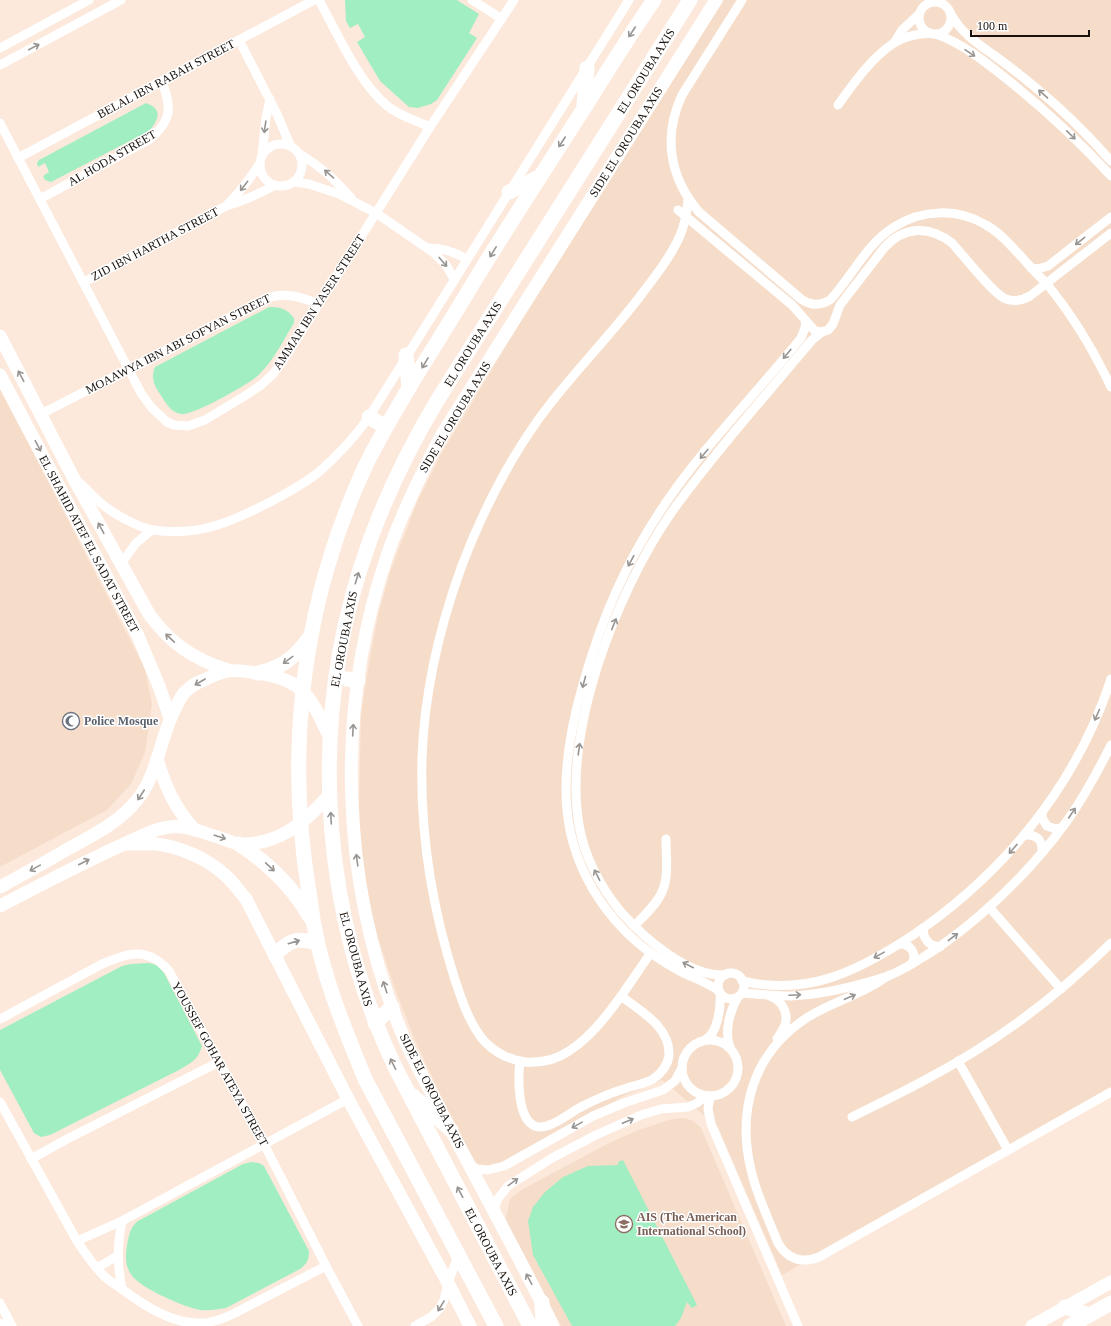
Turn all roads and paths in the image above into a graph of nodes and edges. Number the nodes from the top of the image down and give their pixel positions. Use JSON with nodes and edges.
{"nodes":[{"id":1,"x":89,"y":0,"type":"edge"},
{"id":2,"x":121,"y":0,"type":"edge"},
{"id":3,"x":314,"y":0,"type":"edge"},
{"id":4,"x":319,"y":0,"type":"edge"},
{"id":5,"x":472,"y":0,"type":"edge"},
{"id":6,"x":514,"y":0,"type":"edge"},
{"id":7,"x":654,"y":0,"type":"edge"},
{"id":8,"x":690,"y":0,"type":"edge"},
{"id":9,"x":716,"y":0,"type":"edge"},
{"id":10,"x":742,"y":0,"type":"edge"},
{"id":11,"x":947,"y":0,"type":"edge"},
{"id":12,"x":626,"y":2,"type":"edge"},
{"id":13,"x":927,"y":2,"type":"edge"},
{"id":14,"x":950,"y":12,"type":"junction"},
{"id":15,"x":919,"y":14,"type":"junction"},
{"id":16,"x":502,"y":19,"type":"junction"},
{"id":17,"x":933,"y":34,"type":"junction"},
{"id":18,"x":239,"y":40,"type":"junction"},
{"id":19,"x":894,"y":43,"type":"junction"},
{"id":20,"x":0,"y":48,"type":"edge"},
{"id":21,"x":0,"y":65,"type":"edge"},
{"id":22,"x":587,"y":68,"type":"junction"},
{"id":23,"x":162,"y":81,"type":"junction"},
{"id":24,"x":270,"y":99,"type":"junction"},
{"id":25,"x":838,"y":105,"type":"dead end"},
{"id":26,"x":584,"y":108,"type":"junction"},
{"id":27,"x":0,"y":123,"type":"edge"},
{"id":28,"x":430,"y":127,"type":"junction"},
{"id":29,"x":290,"y":145,"type":"junction"},
{"id":30,"x":300,"y":154,"type":"junction"},
{"id":31,"x":18,"y":158,"type":"junction"},
{"id":32,"x":261,"y":160,"type":"junction"},
{"id":33,"x":1111,"y":161,"type":"edge"},
{"id":34,"x":540,"y":176,"type":"junction"},
{"id":35,"x":1111,"y":176,"type":"edge"},
{"id":36,"x":294,"y":182,"type":"junction"},
{"id":37,"x":274,"y":185,"type":"junction"},
{"id":38,"x":509,"y":192,"type":"junction"},
{"id":39,"x":40,"y":199,"type":"junction"},
{"id":40,"x":688,"y":199,"type":"junction"},
{"id":41,"x":353,"y":201,"type":"junction"},
{"id":42,"x":226,"y":206,"type":"junction"},
{"id":43,"x":678,"y":210,"type":"dead end"},
{"id":44,"x":376,"y":213,"type":"junction"},
{"id":45,"x":1111,"y":217,"type":"edge"},
{"id":46,"x":686,"y":218,"type":"junction"},
{"id":47,"x":1111,"y":233,"type":"edge"},
{"id":48,"x":428,"y":248,"type":"junction"},
{"id":49,"x":466,"y":259,"type":"junction"},
{"id":50,"x":1031,"y":268,"type":"junction"},
{"id":51,"x":454,"y":280,"type":"junction"},
{"id":52,"x":84,"y":282,"type":"junction"},
{"id":53,"x":1046,"y":283,"type":"junction"},
{"id":54,"x":319,"y":304,"type":"junction"},
{"id":55,"x":806,"y":321,"type":"junction"},
{"id":56,"x":822,"y":332,"type":"junction"},
{"id":57,"x":0,"y":336,"type":"edge"},
{"id":58,"x":406,"y":355,"type":"junction"},
{"id":59,"x":128,"y":370,"type":"junction"},
{"id":60,"x":0,"y":375,"type":"edge"},
{"id":61,"x":1111,"y":387,"type":"edge"},
{"id":62,"x":409,"y":388,"type":"junction"},
{"id":63,"x":33,"y":399,"type":"junction"},
{"id":64,"x":17,"y":407,"type":"junction"},
{"id":65,"x":41,"y":414,"type":"junction"},
{"id":66,"x":369,"y":417,"type":"junction"},
{"id":67,"x":25,"y":422,"type":"junction"},
{"id":68,"x":386,"y":427,"type":"junction"},
{"id":69,"x":74,"y":478,"type":"junction"},
{"id":70,"x":152,"y":530,"type":"junction"},
{"id":71,"x":120,"y":564,"type":"junction"},
{"id":72,"x":598,"y":635,"type":"junction"},
{"id":73,"x":310,"y":636,"type":"junction"},
{"id":74,"x":608,"y":638,"type":"junction"},
{"id":75,"x":228,"y":670,"type":"junction"},
{"id":76,"x":258,"y":673,"type":"junction"},
{"id":77,"x":336,"y":678,"type":"junction"},
{"id":78,"x":1111,"y":679,"type":"edge"},
{"id":79,"x":358,"y":680,"type":"junction"},
{"id":80,"x":302,"y":689,"type":"junction"},
{"id":81,"x":170,"y":718,"type":"junction"},
{"id":82,"x":330,"y":738,"type":"junction"},
{"id":83,"x":1111,"y":744,"type":"edge"},
{"id":84,"x":157,"y":758,"type":"junction"},
{"id":85,"x":329,"y":795,"type":"junction"},
{"id":86,"x":1042,"y":813,"type":"junction"},
{"id":87,"x":300,"y":825,"type":"junction"},
{"id":88,"x":1061,"y":828,"type":"junction"},
{"id":89,"x":195,"y":830,"type":"junction"},
{"id":90,"x":1025,"y":835,"type":"junction"},
{"id":91,"x":666,"y":839,"type":"dead end"},
{"id":92,"x":124,"y":844,"type":"junction"},
{"id":93,"x":239,"y":844,"type":"junction"},
{"id":94,"x":1042,"y":851,"type":"junction"},
{"id":95,"x":0,"y":887,"type":"edge"},
{"id":96,"x":0,"y":906,"type":"edge"},
{"id":97,"x":989,"y":907,"type":"junction"},
{"id":98,"x":625,"y":917,"type":"junction"},
{"id":99,"x":618,"y":923,"type":"junction"},
{"id":100,"x":314,"y":924,"type":"junction"},
{"id":101,"x":634,"y":926,"type":"junction"},
{"id":102,"x":923,"y":928,"type":"junction"},
{"id":103,"x":317,"y":943,"type":"junction"},
{"id":104,"x":1111,"y":943,"type":"edge"},
{"id":105,"x":900,"y":944,"type":"junction"},
{"id":106,"x":940,"y":947,"type":"junction"},
{"id":107,"x":650,"y":954,"type":"junction"},
{"id":108,"x":275,"y":955,"type":"junction"},
{"id":109,"x":912,"y":964,"type":"junction"},
{"id":110,"x":889,"y":975,"type":"junction"},
{"id":111,"x":725,"y":976,"type":"junction"},
{"id":112,"x":742,"y":981,"type":"junction"},
{"id":113,"x":1061,"y":989,"type":"junction"},
{"id":114,"x":720,"y":993,"type":"junction"},
{"id":115,"x":740,"y":995,"type":"junction"},
{"id":116,"x":768,"y":995,"type":"junction"},
{"id":117,"x":621,"y":996,"type":"junction"},
{"id":118,"x":392,"y":1007,"type":"junction"},
{"id":119,"x":0,"y":1019,"type":"edge"},
{"id":120,"x":375,"y":1024,"type":"junction"},
{"id":121,"x":705,"y":1040,"type":"junction"},
{"id":122,"x":730,"y":1047,"type":"junction"},
{"id":123,"x":772,"y":1049,"type":"junction"},
{"id":124,"x":520,"y":1061,"type":"junction"},
{"id":125,"x":958,"y":1061,"type":"junction"},
{"id":126,"x":219,"y":1062,"type":"junction"},
{"id":127,"x":682,"y":1068,"type":"junction"},
{"id":128,"x":406,"y":1089,"type":"junction"},
{"id":129,"x":1111,"y":1092,"type":"edge"},
{"id":130,"x":708,"y":1096,"type":"junction"},
{"id":131,"x":348,"y":1099,"type":"junction"},
{"id":132,"x":0,"y":1102,"type":"edge"},
{"id":133,"x":852,"y":1117,"type":"dead end"},
{"id":134,"x":451,"y":1130,"type":"junction"},
{"id":135,"x":264,"y":1144,"type":"junction"},
{"id":136,"x":1008,"y":1150,"type":"junction"},
{"id":137,"x":31,"y":1159,"type":"junction"},
{"id":138,"x":469,"y":1165,"type":"junction"},
{"id":139,"x":494,"y":1214,"type":"junction"},
{"id":140,"x":122,"y":1220,"type":"junction"},
{"id":141,"x":77,"y":1241,"type":"junction"},
{"id":142,"x":117,"y":1256,"type":"junction"},
{"id":143,"x":458,"y":1256,"type":"junction"},
{"id":144,"x":326,"y":1266,"type":"junction"},
{"id":145,"x":97,"y":1268,"type":"junction"},
{"id":146,"x":448,"y":1282,"type":"junction"},
{"id":147,"x":1111,"y":1282,"type":"edge"},
{"id":148,"x":122,"y":1290,"type":"junction"},
{"id":149,"x":542,"y":1302,"type":"junction"},
{"id":150,"x":0,"y":1303,"type":"edge"},
{"id":151,"x":1111,"y":1303,"type":"edge"},
{"id":152,"x":1066,"y":1307,"type":"junction"},
{"id":153,"x":1089,"y":1315,"type":"junction"},
{"id":154,"x":0,"y":1323,"type":"edge"},
{"id":155,"x":12,"y":1326,"type":"edge"},
{"id":156,"x":358,"y":1326,"type":"edge"},
{"id":157,"x":415,"y":1326,"type":"edge"},
{"id":158,"x":470,"y":1326,"type":"edge"},
{"id":159,"x":496,"y":1326,"type":"edge"},
{"id":160,"x":530,"y":1326,"type":"edge"},
{"id":161,"x":543,"y":1326,"type":"edge"},
{"id":162,"x":553,"y":1326,"type":"edge"},
{"id":163,"x":798,"y":1326,"type":"edge"},
{"id":164,"x":1032,"y":1326,"type":"edge"},
{"id":165,"x":1070,"y":1326,"type":"edge"}],
"edges":[{"from":1,"to":20,"type":"street"},
{"from":21,"to":2,"type":"street","one_way":true},
{"from":3,"to":18,"type":"street","name":"BELAL IBN RABAH STREET"},
{"from":4,"to":28,"type":"street"},
{"from":5,"to":16,"type":"street"},
{"from":6,"to":16,"type":"street","name":"AMMAR IBN YASER STREET"},
{"from":7,"to":26,"type":"main road","one_way":true},
{"from":77,"to":8,"type":"main road","name":"EL OROUBA AXIS","one_way":true},
{"from":9,"to":79,"type":"street","name":"SIDE EL OROUBA AXIS"},
{"from":10,"to":40,"type":"street"},
{"from":11,"to":14,"type":"street"},
{"from":12,"to":22,"type":"street"},
{"from":13,"to":14,"type":"street"},
{"from":13,"to":15,"type":"street"},
{"from":14,"to":17,"type":"street"},
{"from":33,"to":14,"type":"street","one_way":true},
{"from":15,"to":17,"type":"street"},
{"from":15,"to":19,"type":"street"},
{"from":16,"to":28,"type":"street","name":"AMMAR IBN YASER STREET"},
{"from":17,"to":19,"type":"street"},
{"from":17,"to":35,"type":"street","one_way":true},
{"from":18,"to":23,"type":"street","name":"BELAL IBN RABAH STREET"},
{"from":18,"to":24,"type":"street"},
{"from":19,"to":25,"type":"street"},
{"from":22,"to":26,"type":"main road"},
{"from":22,"to":38,"type":"street"},
{"from":23,"to":31,"type":"street","name":"BELAL IBN RABAH STREET"},
{"from":23,"to":39,"type":"street","name":"AL HODA STREET"},
{"from":24,"to":29,"type":"street"},
{"from":24,"to":32,"type":"street","name":"ZID IBN HARTHA STREET","one_way":true},
{"from":26,"to":34,"type":"main road","one_way":true},
{"from":27,"to":31,"type":"street","name":"AMMAR IBN YASER STREET"},
{"from":28,"to":44,"type":"street","name":"AMMAR IBN YASER STREET"},
{"from":29,"to":30,"type":"street"},
{"from":29,"to":32,"type":"street"},
{"from":30,"to":36,"type":"street"},
{"from":41,"to":30,"type":"street","one_way":true},
{"from":31,"to":39,"type":"street","name":"AMMAR IBN YASER STREET"},
{"from":32,"to":37,"type":"street"},
{"from":32,"to":42,"type":"street","name":"ZID IBN HARTHA STREET","one_way":true},
{"from":34,"to":38,"type":"main road"},
{"from":34,"to":62,"type":"main road","one_way":true},
{"from":36,"to":37,"type":"street"},
{"from":36,"to":41,"type":"street"},
{"from":37,"to":42,"type":"street","name":"ZID IBN HARTHA STREET"},
{"from":38,"to":49,"type":"street"},
{"from":39,"to":52,"type":"street","name":"AMMAR IBN YASER STREET"},
{"from":40,"to":46,"type":"street"},
{"from":40,"to":50,"type":"street"},
{"from":41,"to":44,"type":"street"},
{"from":42,"to":52,"type":"street","name":"ZID IBN HARTHA STREET"},
{"from":43,"to":46,"type":"street"},
{"from":44,"to":48,"type":"street"},
{"from":44,"to":54,"type":"street","name":"AMMAR IBN YASER STREET"},
{"from":45,"to":50,"type":"street","one_way":true},
{"from":46,"to":55,"type":"street"},
{"from":46,"to":124,"type":"street"},
{"from":47,"to":53,"type":"street"},
{"from":48,"to":49,"type":"street"},
{"from":48,"to":51,"type":"street","one_way":true},
{"from":49,"to":51,"type":"street"},
{"from":50,"to":53,"type":"street"},
{"from":51,"to":58,"type":"street"},
{"from":52,"to":59,"type":"street","name":"AMMAR IBN YASER STREET"},
{"from":53,"to":56,"type":"street"},
{"from":53,"to":61,"type":"street"},
{"from":54,"to":59,"type":"street","name":"MOAAWYA IBN ABI SOFYAN STREET"},
{"from":54,"to":59,"type":"street","name":"AMMAR IBN YASER STREET"},
{"from":55,"to":56,"type":"street"},
{"from":55,"to":72,"type":"street","one_way":true},
{"from":74,"to":56,"type":"street","one_way":true},
{"from":63,"to":57,"type":"street","name":"EL SHAHID ATEF EL SADAT STREET","one_way":true},
{"from":58,"to":62,"type":"main road"},
{"from":58,"to":66,"type":"street"},
{"from":59,"to":65,"type":"street","name":"MOAAWYA IBN ABI SOFYAN STREET"},
{"from":60,"to":64,"type":"street","name":"EL SHAHID ATEF EL SADAT STREET"},
{"from":62,"to":68,"type":"main road"},
{"from":63,"to":64,"type":"street"},
{"from":63,"to":65,"type":"street","name":"EL SHAHID ATEF EL SADAT STREET"},
{"from":64,"to":67,"type":"street","name":"EL SHAHID ATEF EL SADAT STREET"},
{"from":65,"to":67,"type":"street"},
{"from":65,"to":69,"type":"street","name":"EL SHAHID ATEF EL SADAT STREET"},
{"from":66,"to":68,"type":"main road"},
{"from":66,"to":70,"type":"street","name":"EL SHAHID ATEF EL SADAT STREET"},
{"from":67,"to":81,"type":"street","name":"EL SHAHID ATEF EL SADAT STREET","one_way":true},
{"from":68,"to":73,"type":"main road"},
{"from":69,"to":70,"type":"street","name":"EL SHAHID ATEF EL SADAT STREET"},
{"from":71,"to":69,"type":"street","name":"EL SHAHID ATEF EL SADAT STREET","one_way":true},
{"from":70,"to":71,"type":"street","name":"EL SHAHID ATEF EL SADAT STREET"},
{"from":75,"to":71,"type":"street","name":"EL SHAHID ATEF EL SADAT STREET","one_way":true},
{"from":72,"to":74,"type":"street"},
{"from":72,"to":99,"type":"street","one_way":true},
{"from":73,"to":76,"type":"main road","one_way":true},
{"from":73,"to":80,"type":"main road"},
{"from":98,"to":74,"type":"street","one_way":true},
{"from":75,"to":76,"type":"street"},
{"from":75,"to":81,"type":"street","one_way":true},
{"from":76,"to":80,"type":"street"},
{"from":77,"to":79,"type":"main road"},
{"from":77,"to":82,"type":"main road","name":"EL OROUBA AXIS"},
{"from":78,"to":86,"type":"street","one_way":true},
{"from":118,"to":79,"type":"street","name":"SIDE EL OROUBA AXIS","one_way":true},
{"from":80,"to":82,"type":"street"},
{"from":80,"to":87,"type":"main road"},
{"from":81,"to":84,"type":"street"},
{"from":82,"to":85,"type":"main road","name":"EL OROUBA AXIS"},
{"from":88,"to":83,"type":"street","one_way":true},
{"from":84,"to":89,"type":"street"},
{"from":84,"to":95,"type":"street","one_way":true},
{"from":85,"to":87,"type":"street"},
{"from":120,"to":85,"type":"main road","name":"EL OROUBA AXIS","one_way":true},
{"from":86,"to":88,"type":"street"},
{"from":86,"to":90,"type":"street"},
{"from":87,"to":93,"type":"street"},
{"from":87,"to":100,"type":"main road"},
{"from":88,"to":94,"type":"street"},
{"from":89,"to":92,"type":"street"},
{"from":89,"to":93,"type":"street","one_way":true},
{"from":90,"to":94,"type":"street"},
{"from":90,"to":102,"type":"street","one_way":true},
{"from":91,"to":101,"type":"street"},
{"from":96,"to":92,"type":"street","one_way":true},
{"from":92,"to":108,"type":"street"},
{"from":93,"to":100,"type":"main road","one_way":true},
{"from":94,"to":97,"type":"street"},
{"from":106,"to":97,"type":"street","one_way":true},
{"from":97,"to":113,"type":"street"},
{"from":98,"to":99,"type":"street"},
{"from":98,"to":101,"type":"street"},
{"from":99,"to":107,"type":"street"},
{"from":100,"to":103,"type":"main road"},
{"from":111,"to":101,"type":"street","one_way":true},
{"from":102,"to":105,"type":"street"},
{"from":102,"to":106,"type":"street"},
{"from":108,"to":103,"type":"main road","one_way":true},
{"from":103,"to":143,"type":"main road"},
{"from":104,"to":113,"type":"street"},
{"from":105,"to":109,"type":"street"},
{"from":105,"to":112,"type":"street","one_way":true},
{"from":106,"to":109,"type":"street"},
{"from":107,"to":114,"type":"street"},
{"from":107,"to":117,"type":"street"},
{"from":108,"to":131,"type":"street"},
{"from":109,"to":110,"type":"street"},
{"from":116,"to":110,"type":"street","one_way":true},
{"from":123,"to":110,"type":"street","one_way":true},
{"from":111,"to":112,"type":"street"},
{"from":111,"to":114,"type":"street"},
{"from":112,"to":115,"type":"street"},
{"from":113,"to":125,"type":"street"},
{"from":114,"to":115,"type":"street"},
{"from":114,"to":121,"type":"street"},
{"from":115,"to":116,"type":"street"},
{"from":115,"to":122,"type":"street"},
{"from":116,"to":123,"type":"street"},
{"from":117,"to":124,"type":"street"},
{"from":117,"to":124,"type":"street"},
{"from":118,"to":120,"type":"main road"},
{"from":118,"to":134,"type":"street","name":"SIDE EL OROUBA AXIS"},
{"from":119,"to":126,"type":"street","name":"YOUSSEF GOHAR ATEYA STREET"},
{"from":128,"to":120,"type":"main road","name":"EL OROUBA AXIS","one_way":true},
{"from":121,"to":122,"type":"street"},
{"from":121,"to":127,"type":"street"},
{"from":122,"to":130,"type":"street"},
{"from":123,"to":136,"type":"street"},
{"from":125,"to":133,"type":"street"},
{"from":125,"to":136,"type":"street"},
{"from":126,"to":135,"type":"street","name":"YOUSSEF GOHAR ATEYA STREET"},
{"from":126,"to":137,"type":"street"},
{"from":127,"to":130,"type":"street"},
{"from":127,"to":138,"type":"street","one_way":true},
{"from":128,"to":134,"type":"main road"},
{"from":160,"to":128,"type":"main road","name":"EL OROUBA AXIS","one_way":true},
{"from":129,"to":136,"type":"street"},
{"from":139,"to":130,"type":"street","one_way":true},
{"from":130,"to":163,"type":"street"},
{"from":131,"to":135,"type":"street"},
{"from":131,"to":146,"type":"street"},
{"from":132,"to":137,"type":"street"},
{"from":134,"to":138,"type":"street","name":"SIDE EL OROUBA AXIS"},
{"from":135,"to":140,"type":"street"},
{"from":135,"to":144,"type":"street","name":"YOUSSEF GOHAR ATEYA STREET"},
{"from":137,"to":141,"type":"street"},
{"from":138,"to":139,"type":"street","name":"SIDE EL OROUBA AXIS"},
{"from":149,"to":139,"type":"street","name":"SIDE EL OROUBA AXIS","one_way":true},
{"from":140,"to":141,"type":"street"},
{"from":140,"to":142,"type":"street"},
{"from":141,"to":145,"type":"street"},
{"from":142,"to":145,"type":"street"},
{"from":142,"to":148,"type":"street"},
{"from":143,"to":146,"type":"street"},
{"from":143,"to":159,"type":"main road"},
{"from":144,"to":148,"type":"street"},
{"from":144,"to":156,"type":"street","name":"YOUSSEF GOHAR ATEYA STREET"},
{"from":145,"to":148,"type":"street"},
{"from":146,"to":157,"type":"street","one_way":true},
{"from":146,"to":158,"type":"street"},
{"from":147,"to":152,"type":"street"},
{"from":149,"to":161,"type":"main road"},
{"from":149,"to":162,"type":"street","name":"SIDE EL OROUBA AXIS"},
{"from":150,"to":155,"type":"street"},
{"from":151,"to":153,"type":"main road"},
{"from":152,"to":153,"type":"main road"},
{"from":152,"to":164,"type":"street"},
{"from":153,"to":165,"type":"main road"},
{"from":154,"to":155,"type":"street"}]}
